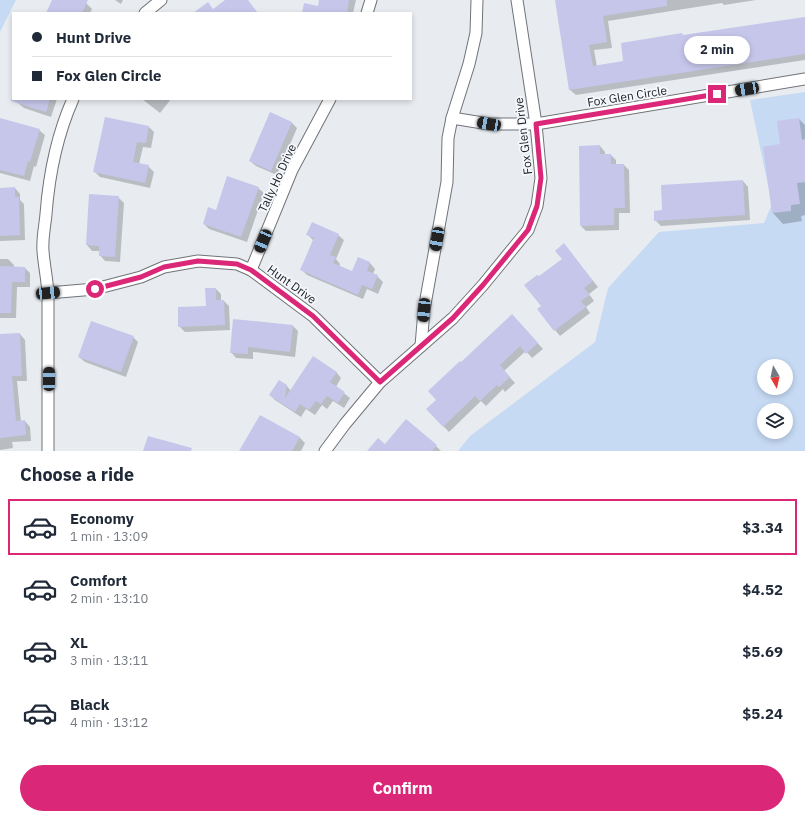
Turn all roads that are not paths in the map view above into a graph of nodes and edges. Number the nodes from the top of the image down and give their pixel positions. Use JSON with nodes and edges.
{"nodes":[{"id":1,"x":161,"y":0,"type":"edge"},
{"id":2,"x":371,"y":0,"type":"edge"},
{"id":3,"x":477,"y":0,"type":"edge"},
{"id":4,"x":517,"y":0,"type":"edge"},
{"id":5,"x":145,"y":12,"type":"edge"},
{"id":6,"x":367,"y":12,"type":"edge"},
{"id":7,"x":805,"y":79,"type":"edge"},
{"id":8,"x":73,"y":100,"type":"edge"},
{"id":9,"x":329,"y":100,"type":"edge"},
{"id":10,"x":452,"y":118,"type":"junction"},
{"id":11,"x":536,"y":124,"type":"junction"},
{"id":12,"x":251,"y":270,"type":"junction"},
{"id":13,"x":48,"y":293,"type":"junction"},
{"id":14,"x":421,"y":346,"type":"junction"},
{"id":15,"x":380,"y":382,"type":"junction"},
{"id":16,"x":48,"y":451,"type":"edge"},
{"id":17,"x":325,"y":451,"type":"edge"}],
"edges":[{"from":1,"to":5,"type":"street"},
{"from":2,"to":6,"type":"street"},
{"from":3,"to":10,"type":"street"},
{"from":4,"to":11,"type":"street","name":"Fox Glen Drive"},
{"from":7,"to":11,"type":"street","name":"Fox Glen Circle"},
{"from":8,"to":13,"type":"street"},
{"from":9,"to":12,"type":"street","name":"Tally Ho Drive"},
{"from":10,"to":11,"type":"street","name":"Fox Glen Circle"},
{"from":10,"to":14,"type":"street"},
{"from":11,"to":14,"type":"street","name":"Fox Glen Drive"},
{"from":12,"to":13,"type":"street","name":"Hunt Drive"},
{"from":12,"to":15,"type":"street","name":"Hunt Drive"},
{"from":13,"to":16,"type":"street"},
{"from":14,"to":15,"type":"street","name":"Fox Glen Drive"},
{"from":15,"to":17,"type":"street","name":"Fox Glen Drive"}]}
